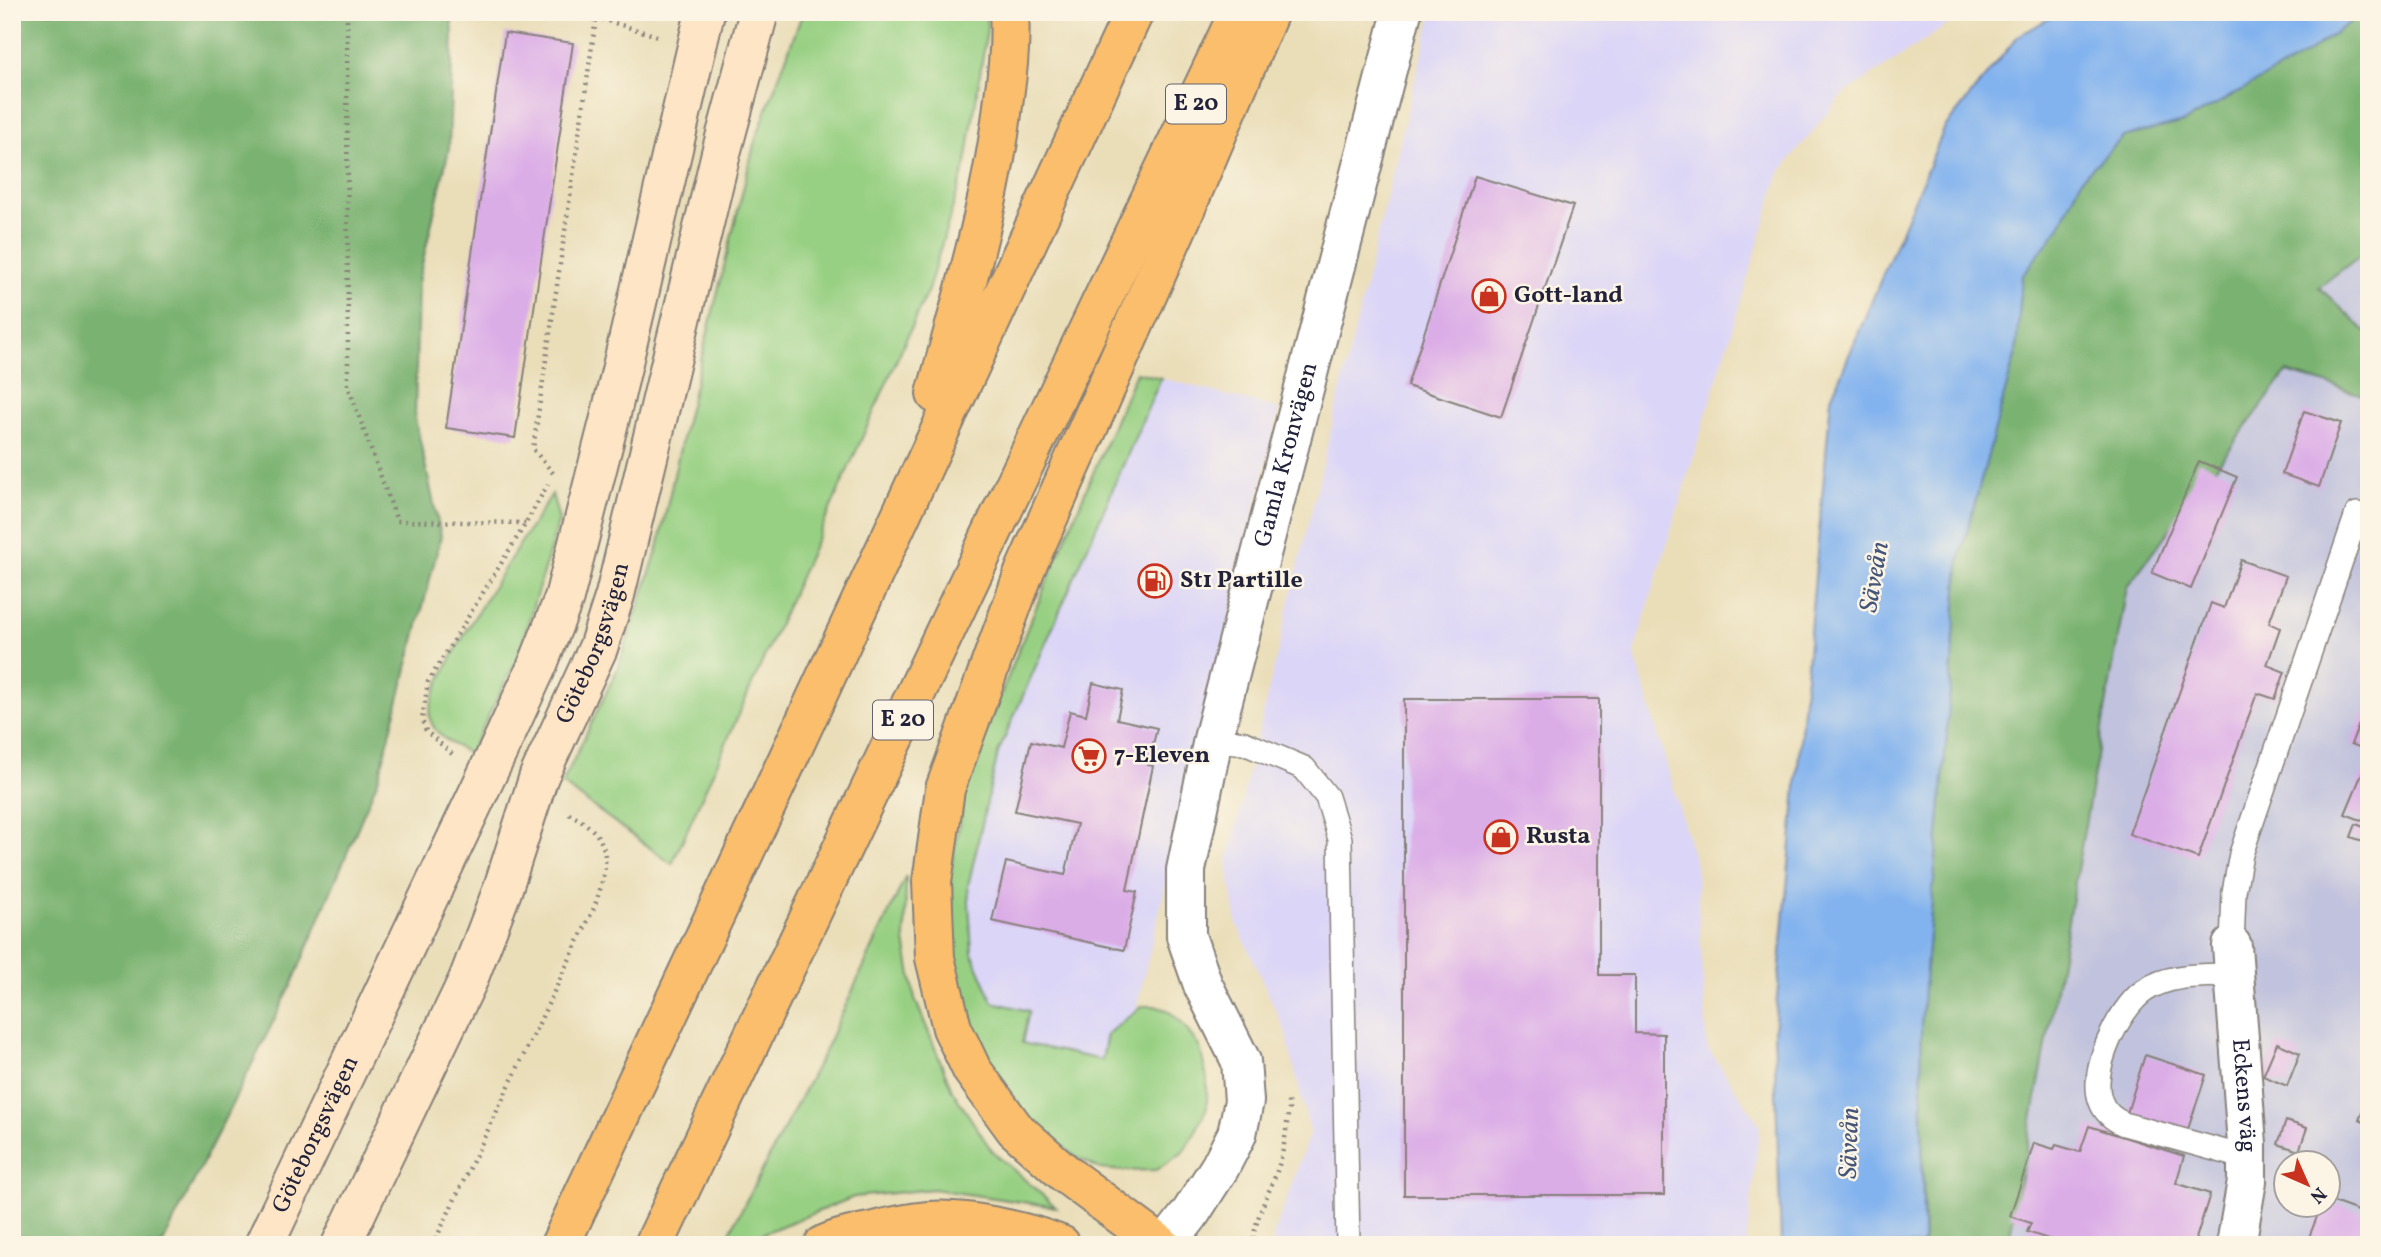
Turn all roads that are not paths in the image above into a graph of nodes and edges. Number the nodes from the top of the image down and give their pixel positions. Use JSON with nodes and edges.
{"nodes":[{"id":1,"x":705,"y":12,"type":"edge"},
{"id":2,"x":759,"y":12,"type":"edge"},
{"id":3,"x":1009,"y":12,"type":"edge"},
{"id":4,"x":1135,"y":12,"type":"edge"},
{"id":5,"x":1239,"y":12,"type":"edge"},
{"id":6,"x":1269,"y":12,"type":"edge"},
{"id":7,"x":1402,"y":12,"type":"edge"},
{"id":8,"x":907,"y":499,"type":"junction"},
{"id":9,"x":2357,"y":514,"type":"dead end"},
{"id":10,"x":1213,"y":739,"type":"junction"},
{"id":11,"x":2233,"y":961,"type":"junction"},
{"id":12,"x":2247,"y":1158,"type":"junction"},
{"id":13,"x":269,"y":1239,"type":"edge"},
{"id":14,"x":345,"y":1243,"type":"edge"},
{"id":15,"x":560,"y":1245,"type":"edge"},
{"id":16,"x":654,"y":1245,"type":"edge"},
{"id":17,"x":824,"y":1245,"type":"edge"},
{"id":18,"x":1060,"y":1245,"type":"edge"},
{"id":19,"x":1161,"y":1245,"type":"edge"},
{"id":20,"x":1166,"y":1245,"type":"edge"},
{"id":21,"x":1348,"y":1245,"type":"edge"},
{"id":22,"x":2236,"y":1245,"type":"edge"}],
"edges":[{"from":1,"to":13,"type":"main road","name":"Göteborgsvägen"},
{"from":2,"to":14,"type":"main road","name":"Göteborgsvägen"},
{"from":3,"to":8,"type":"highway"},
{"from":4,"to":8,"type":"highway"},
{"from":5,"to":16,"type":"highway","number":"E 20"},
{"from":6,"to":19,"type":"highway"},
{"from":7,"to":10,"type":"street","name":"Gamla Kronvägen"},
{"from":8,"to":15,"type":"highway"},
{"from":9,"to":11,"type":"lane"},
{"from":10,"to":20,"type":"street","name":"Gamla Kronvägen"},
{"from":10,"to":21,"type":"lane"},
{"from":11,"to":12,"type":"street","name":"Eckens väg"},
{"from":11,"to":12,"type":"lane"},
{"from":12,"to":22,"type":"street","name":"Eckens väg"},
{"from":17,"to":18,"type":"highway"}]}
